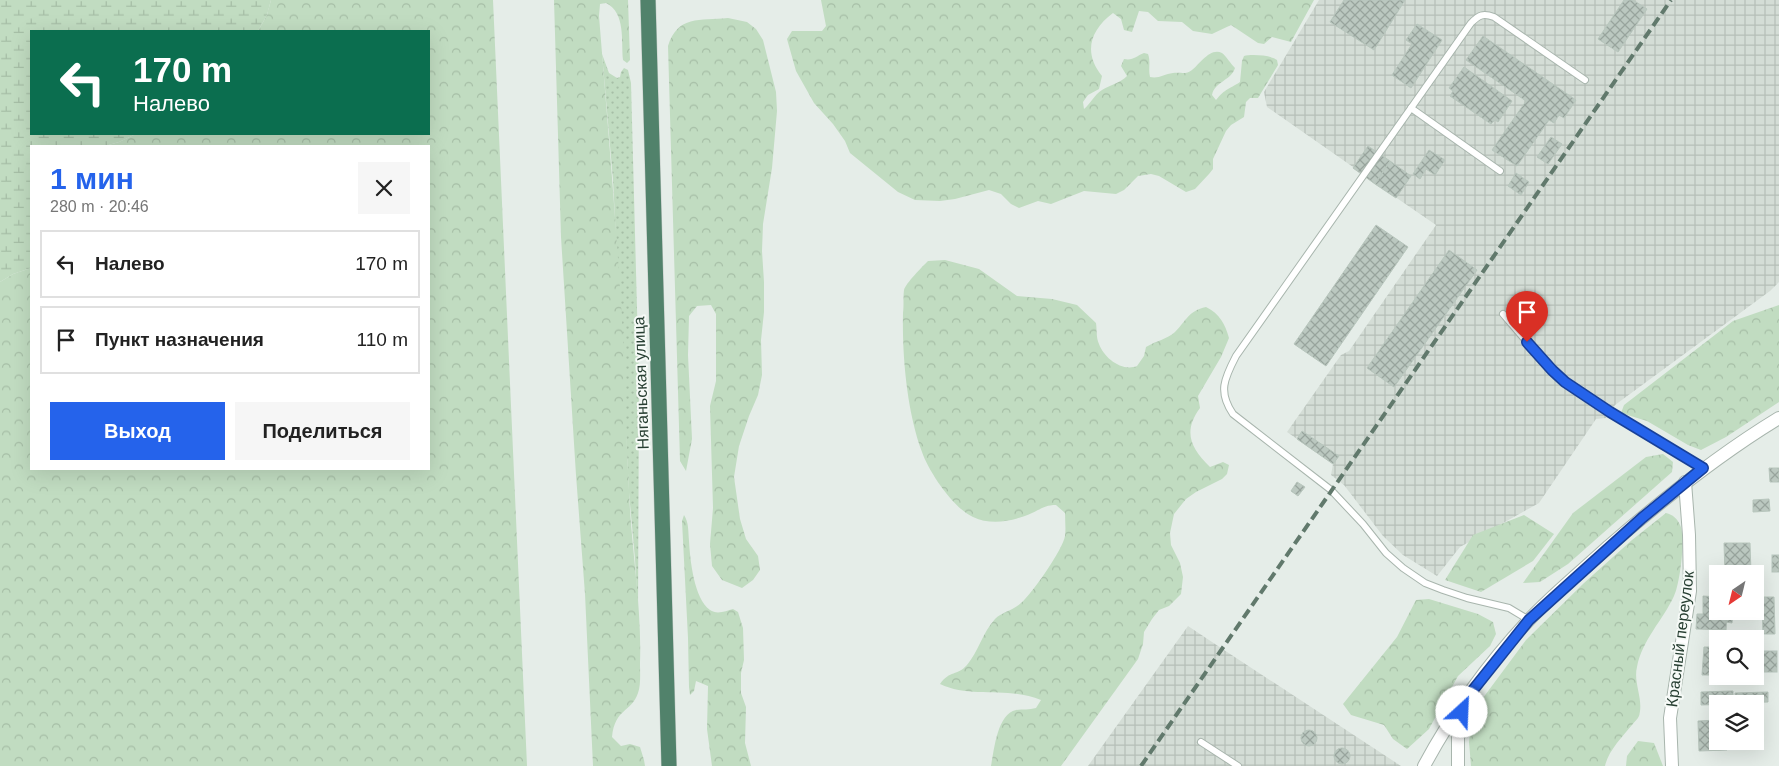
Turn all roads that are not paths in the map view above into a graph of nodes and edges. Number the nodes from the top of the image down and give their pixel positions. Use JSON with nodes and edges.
{"nodes":[{"id":1,"x":648,"y":0,"type":"edge"},
{"id":2,"x":1585,"y":80,"type":"dead end"},
{"id":3,"x":1411,"y":108,"type":"junction"},
{"id":4,"x":1500,"y":171,"type":"dead end"},
{"id":5,"x":1503,"y":314,"type":"dead end"},
{"id":6,"x":1779,"y":418,"type":"edge"},
{"id":7,"x":1703,"y":468,"type":"junction"},
{"id":8,"x":1685,"y":482,"type":"junction"},
{"id":9,"x":1529,"y":620,"type":"junction"},
{"id":10,"x":1465,"y":700,"type":"junction"},
{"id":11,"x":1201,"y":742,"type":"dead end"},
{"id":12,"x":669,"y":766,"type":"edge"},
{"id":13,"x":1238,"y":766,"type":"edge"},
{"id":14,"x":1424,"y":766,"type":"edge"},
{"id":15,"x":1458,"y":766,"type":"edge"},
{"id":16,"x":1672,"y":766,"type":"edge"}],
"edges":[{"from":1,"to":12,"type":"highway","name":"Няганьская улица"},
{"from":2,"to":3,"type":"lane"},
{"from":3,"to":4,"type":"lane"},
{"from":3,"to":9,"type":"lane"},
{"from":5,"to":7,"type":"lane"},
{"from":6,"to":7,"type":"street"},
{"from":7,"to":8,"type":"street"},
{"from":8,"to":9,"type":"street"},
{"from":8,"to":16,"type":"street","name":"Красный переулок"},
{"from":9,"to":10,"type":"street"},
{"from":10,"to":14,"type":"street"},
{"from":10,"to":15,"type":"street"},
{"from":11,"to":13,"type":"lane"}]}
